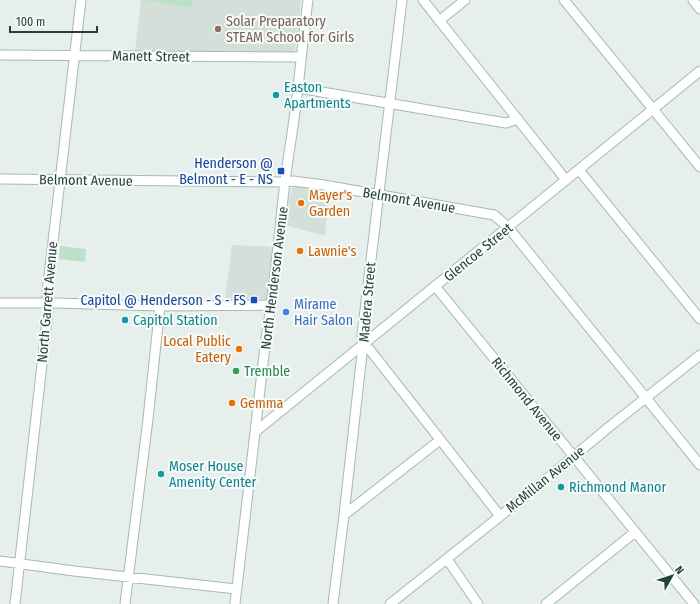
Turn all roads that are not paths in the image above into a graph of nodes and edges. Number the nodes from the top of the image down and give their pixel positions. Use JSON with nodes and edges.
{"nodes":[{"id":1,"x":81,"y":0,"type":"edge"},
{"id":2,"x":308,"y":0,"type":"edge"},
{"id":3,"x":402,"y":0,"type":"edge"},
{"id":4,"x":422,"y":0,"type":"edge"},
{"id":5,"x":465,"y":0,"type":"edge"},
{"id":6,"x":564,"y":0,"type":"edge"},
{"id":7,"x":693,"y":0,"type":"edge"},
{"id":8,"x":700,"y":9,"type":"edge"},
{"id":9,"x":439,"y":21,"type":"junction"},
{"id":10,"x":0,"y":55,"type":"edge"},
{"id":11,"x":75,"y":55,"type":"junction"},
{"id":12,"x":301,"y":57,"type":"junction"},
{"id":13,"x":700,"y":71,"type":"edge"},
{"id":14,"x":298,"y":88,"type":"junction"},
{"id":15,"x":389,"y":103,"type":"junction"},
{"id":16,"x":653,"y":109,"type":"junction"},
{"id":17,"x":518,"y":119,"type":"junction"},
{"id":18,"x":700,"y":167,"type":"edge"},
{"id":19,"x":579,"y":170,"type":"junction"},
{"id":20,"x":0,"y":179,"type":"edge"},
{"id":21,"x":60,"y":180,"type":"junction"},
{"id":22,"x":566,"y":180,"type":"junction"},
{"id":23,"x":285,"y":182,"type":"junction"},
{"id":24,"x":378,"y":195,"type":"junction"},
{"id":25,"x":508,"y":227,"type":"junction"},
{"id":26,"x":435,"y":286,"type":"junction"},
{"id":27,"x":0,"y":303,"type":"edge"},
{"id":28,"x":48,"y":303,"type":"junction"},
{"id":29,"x":271,"y":305,"type":"junction"},
{"id":30,"x":160,"y":306,"type":"junction"},
{"id":31,"x":700,"y":319,"type":"edge"},
{"id":32,"x":363,"y":345,"type":"junction"},
{"id":33,"x":700,"y":355,"type":"edge"},
{"id":34,"x":646,"y":398,"type":"junction"},
{"id":35,"x":255,"y":432,"type":"junction"},
{"id":36,"x":440,"y":440,"type":"junction"},
{"id":37,"x":573,"y":456,"type":"junction"},
{"id":38,"x":700,"y":465,"type":"edge"},
{"id":39,"x":344,"y":515,"type":"junction"},
{"id":40,"x":500,"y":516,"type":"junction"},
{"id":41,"x":635,"y":532,"type":"junction"},
{"id":42,"x":447,"y":559,"type":"junction"},
{"id":43,"x":0,"y":561,"type":"edge"},
{"id":44,"x":19,"y":564,"type":"junction"},
{"id":45,"x":128,"y":576,"type":"junction"},
{"id":46,"x":236,"y":589,"type":"junction"},
{"id":47,"x":15,"y":604,"type":"edge"},
{"id":48,"x":126,"y":604,"type":"edge"},
{"id":49,"x":235,"y":604,"type":"edge"},
{"id":50,"x":333,"y":604,"type":"edge"},
{"id":51,"x":390,"y":604,"type":"edge"},
{"id":52,"x":478,"y":604,"type":"edge"},
{"id":53,"x":546,"y":604,"type":"edge"},
{"id":54,"x":694,"y":604,"type":"edge"}],
"edges":[{"from":1,"to":11,"type":"street","name":"North Garrett Avenue"},
{"from":2,"to":12,"type":"street","name":"North Henderson Avenue"},
{"from":3,"to":15,"type":"street","name":"Madera Street"},
{"from":4,"to":9,"type":"street"},
{"from":5,"to":9,"type":"street"},
{"from":6,"to":16,"type":"street"},
{"from":7,"to":8,"type":"street"},
{"from":9,"to":17,"type":"street"},
{"from":10,"to":11,"type":"street","name":"Manett Street"},
{"from":11,"to":12,"type":"street","name":"Manett Street"},
{"from":11,"to":21,"type":"street","name":"North Garrett Avenue"},
{"from":12,"to":14,"type":"street","name":"North Henderson Avenue"},
{"from":13,"to":16,"type":"street","name":"Glencoe Street"},
{"from":14,"to":15,"type":"street"},
{"from":14,"to":23,"type":"street","name":"North Henderson Avenue"},
{"from":15,"to":17,"type":"street"},
{"from":15,"to":24,"type":"street","name":"Madera Street"},
{"from":16,"to":18,"type":"street"},
{"from":16,"to":19,"type":"street","name":"Glencoe Street"},
{"from":17,"to":22,"type":"street"},
{"from":19,"to":22,"type":"street","name":"Glencoe Street"},
{"from":19,"to":31,"type":"street"},
{"from":20,"to":21,"type":"street","name":"Belmont Avenue"},
{"from":21,"to":23,"type":"street","name":"Belmont Avenue"},
{"from":21,"to":28,"type":"street","name":"North Garrett Avenue"},
{"from":22,"to":25,"type":"street","name":"Glencoe Street"},
{"from":23,"to":24,"type":"street","name":"Belmont Avenue"},
{"from":23,"to":29,"type":"street","name":"North Henderson Avenue"},
{"from":24,"to":25,"type":"street","name":"Belmont Avenue"},
{"from":24,"to":32,"type":"street","name":"Madera Street"},
{"from":25,"to":26,"type":"street","name":"Glencoe Street"},
{"from":25,"to":34,"type":"street","name":"Belmont Avenue"},
{"from":26,"to":32,"type":"street","name":"Glencoe Street"},
{"from":26,"to":37,"type":"street","name":"Richmond Avenue"},
{"from":27,"to":28,"type":"street"},
{"from":28,"to":30,"type":"street"},
{"from":28,"to":44,"type":"street","name":"North Garrett Avenue"},
{"from":29,"to":30,"type":"street"},
{"from":29,"to":35,"type":"street","name":"North Henderson Avenue"},
{"from":30,"to":45,"type":"street"},
{"from":32,"to":35,"type":"street","name":"Glencoe Street"},
{"from":32,"to":36,"type":"street"},
{"from":32,"to":39,"type":"street","name":"Madera Street"},
{"from":33,"to":34,"type":"street","name":"McMillan Avenue"},
{"from":34,"to":37,"type":"street","name":"McMillan Avenue"},
{"from":34,"to":38,"type":"street","name":"Belmont Avenue"},
{"from":35,"to":46,"type":"street","name":"North Henderson Avenue"},
{"from":36,"to":39,"type":"street"},
{"from":36,"to":40,"type":"street"},
{"from":37,"to":40,"type":"street","name":"McMillan Avenue"},
{"from":37,"to":41,"type":"street","name":"Richmond Avenue"},
{"from":39,"to":50,"type":"street","name":"Madera Street"},
{"from":40,"to":42,"type":"street","name":"McMillan Avenue"},
{"from":41,"to":53,"type":"street"},
{"from":41,"to":54,"type":"street","name":"Richmond Avenue"},
{"from":42,"to":51,"type":"street","name":"McMillan Avenue"},
{"from":42,"to":52,"type":"street"},
{"from":43,"to":44,"type":"street"},
{"from":44,"to":45,"type":"street"},
{"from":44,"to":47,"type":"street","name":"North Garrett Avenue"},
{"from":45,"to":46,"type":"street"},
{"from":45,"to":48,"type":"street"},
{"from":46,"to":49,"type":"street","name":"North Henderson Avenue"}]}
